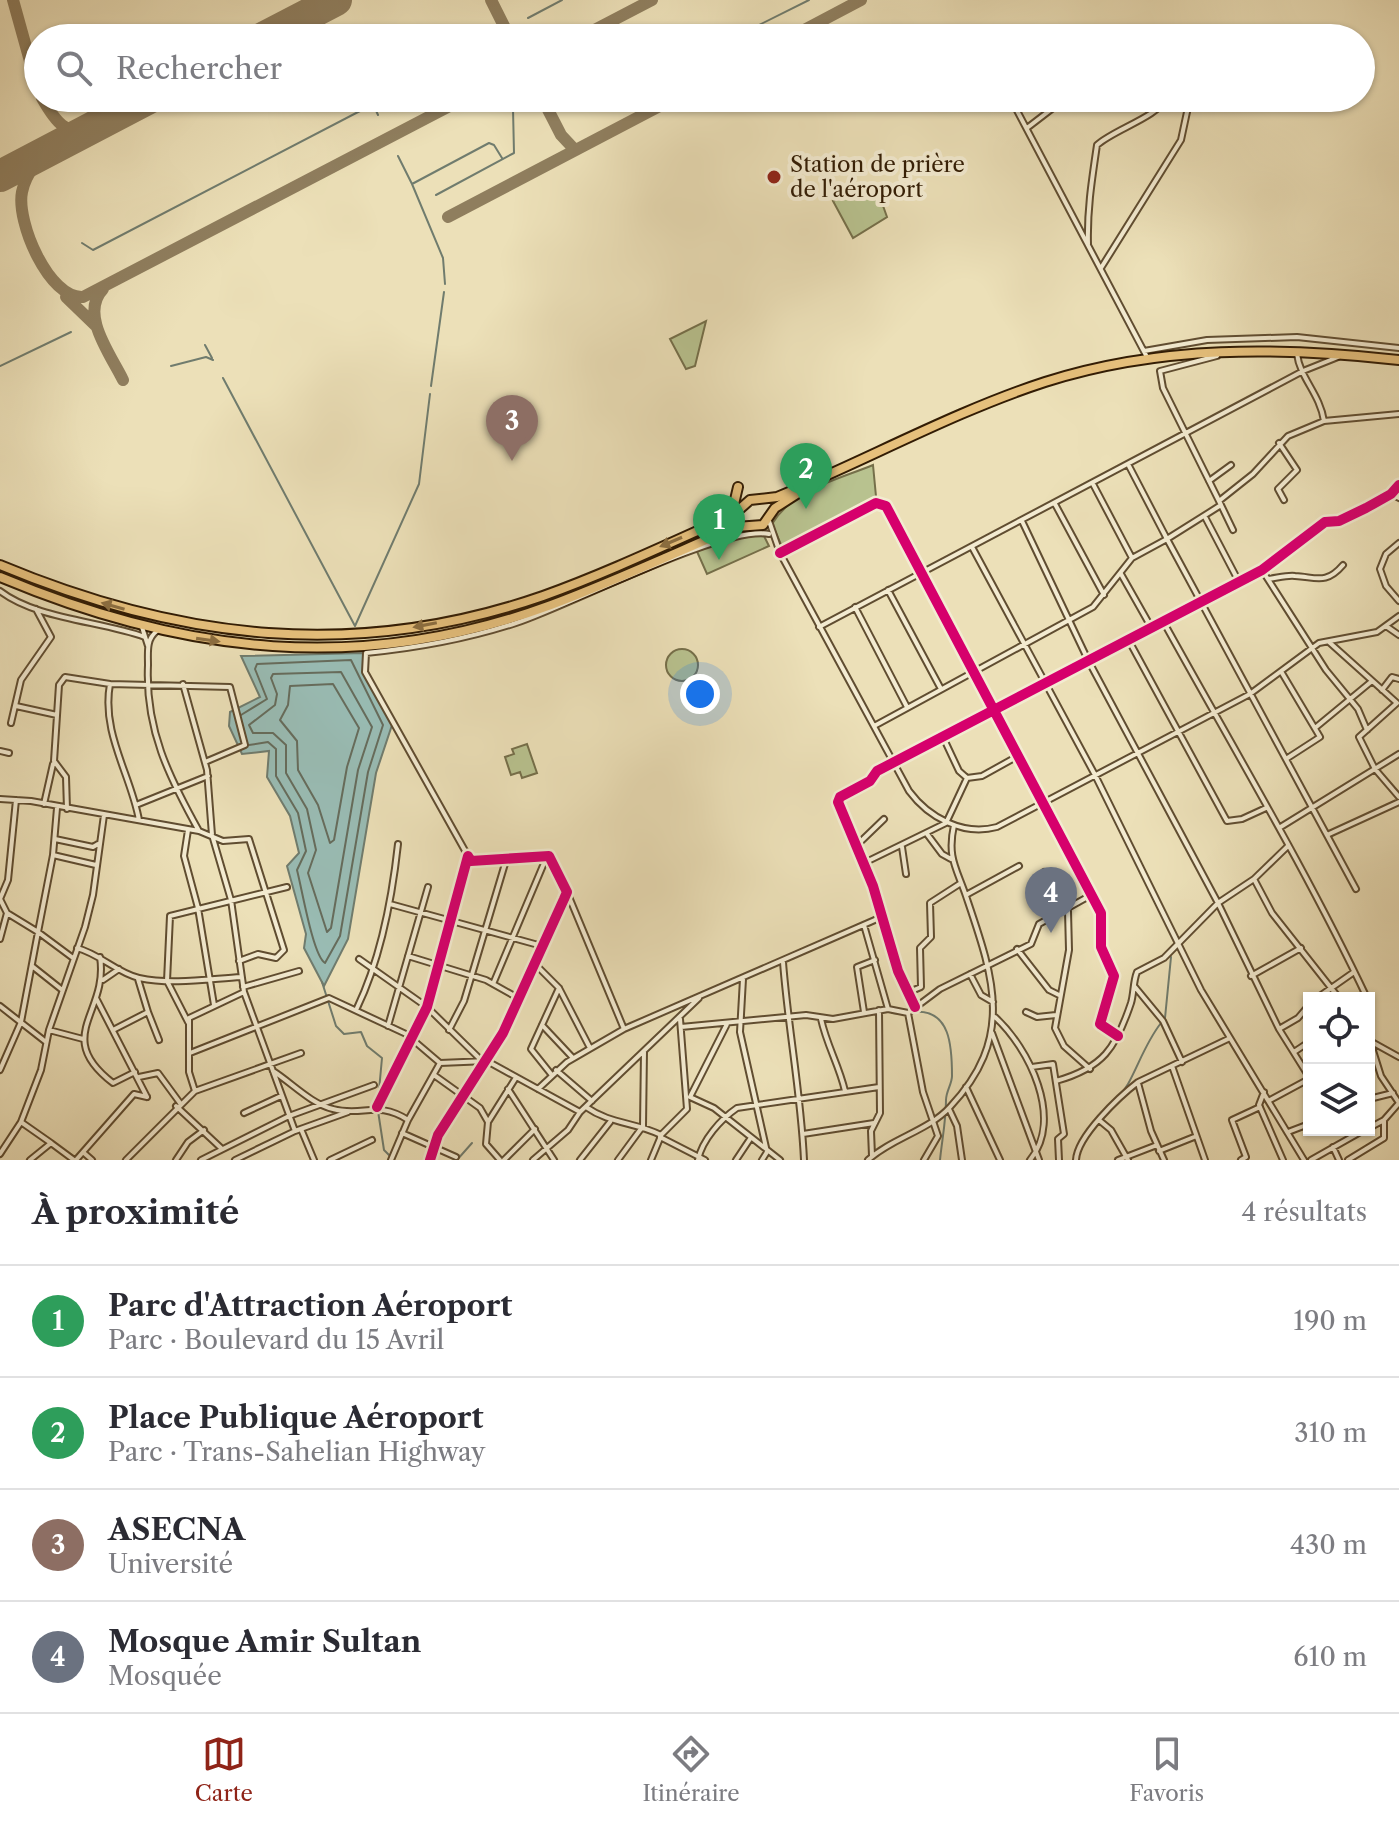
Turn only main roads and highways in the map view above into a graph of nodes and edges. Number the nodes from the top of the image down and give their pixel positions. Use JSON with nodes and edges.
{"nodes":[{"id":1,"x":1399,"y":360,"type":"edge"},
{"id":2,"x":825,"y":477,"type":"junction"},
{"id":3,"x":738,"y":487,"type":"dead end"},
{"id":4,"x":763,"y":500,"type":"junction"},
{"id":5,"x":742,"y":510,"type":"junction"},
{"id":6,"x":770,"y":517,"type":"junction"},
{"id":7,"x":720,"y":521,"type":"junction"},
{"id":8,"x":753,"y":526,"type":"junction"},
{"id":9,"x":0,"y":565,"type":"edge"},
{"id":10,"x":0,"y":577,"type":"edge"}],
"edges":[{"from":1,"to":2,"type":"highway"},
{"from":2,"to":4,"type":"highway"},
{"from":2,"to":6,"type":"highway"},
{"from":3,"to":7,"type":"highway"},
{"from":4,"to":5,"type":"highway"},
{"from":4,"to":6,"type":"highway"},
{"from":5,"to":7,"type":"highway"},
{"from":5,"to":8,"type":"highway"},
{"from":6,"to":8,"type":"highway"},
{"from":7,"to":9,"type":"highway","one_way":true},
{"from":10,"to":8,"type":"highway","one_way":true}]}
